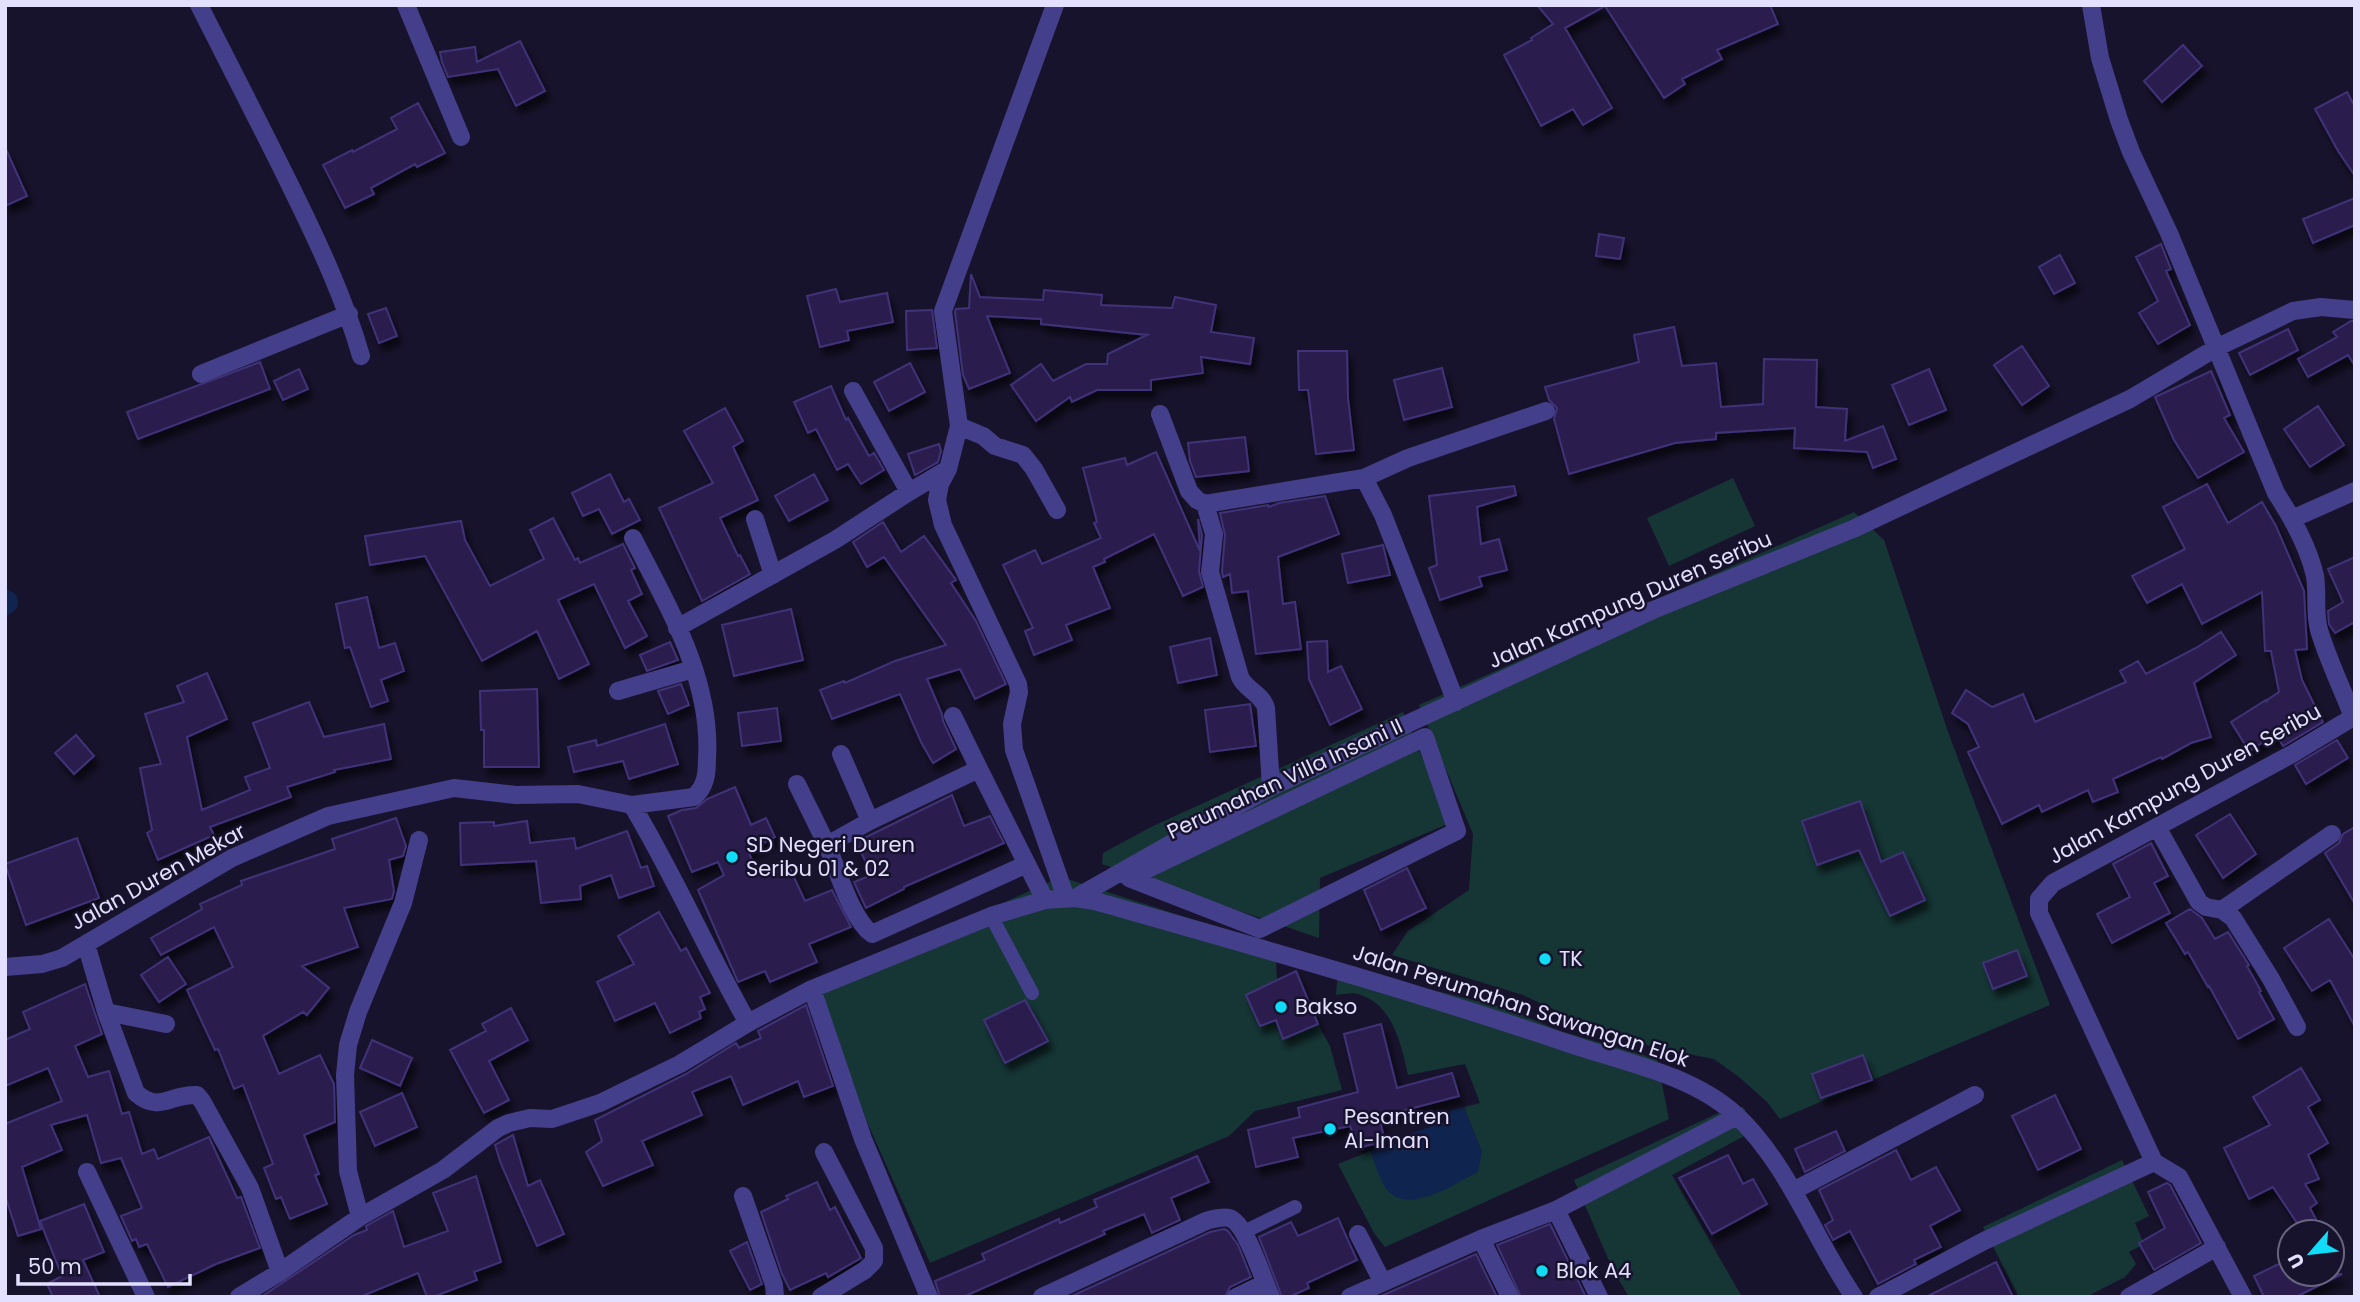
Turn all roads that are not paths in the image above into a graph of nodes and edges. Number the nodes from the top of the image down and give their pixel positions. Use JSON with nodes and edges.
{"nodes":[{"id":1,"x":199,"y":5,"type":"edge"},
{"id":2,"x":406,"y":5,"type":"edge"},
{"id":3,"x":1055,"y":5,"type":"edge"},
{"id":4,"x":2091,"y":5,"type":"edge"},
{"id":5,"x":461,"y":137,"type":"dead end"},
{"id":6,"x":344,"y":304,"type":"junction"},
{"id":7,"x":2355,"y":310,"type":"edge"},
{"id":8,"x":2216,"y":348,"type":"junction"},
{"id":9,"x":360,"y":356,"type":"dead end"},
{"id":10,"x":201,"y":374,"type":"dead end"},
{"id":11,"x":853,"y":391,"type":"dead end"},
{"id":12,"x":1546,"y":411,"type":"dead end"},
{"id":13,"x":1160,"y":414,"type":"dead end"},
{"id":14,"x":959,"y":426,"type":"junction"},
{"id":15,"x":948,"y":470,"type":"junction"},
{"id":16,"x":1364,"y":478,"type":"junction"},
{"id":17,"x":2355,"y":491,"type":"edge"},
{"id":18,"x":909,"y":492,"type":"junction"},
{"id":19,"x":1205,"y":504,"type":"junction"},
{"id":20,"x":1057,"y":510,"type":"dead end"},
{"id":21,"x":755,"y":519,"type":"dead end"},
{"id":22,"x":2292,"y":519,"type":"junction"},
{"id":23,"x":633,"y":538,"type":"dead end"},
{"id":24,"x":773,"y":575,"type":"junction"},
{"id":25,"x":677,"y":628,"type":"junction"},
{"id":26,"x":693,"y":669,"type":"junction"},
{"id":27,"x":618,"y":691,"type":"dead end"},
{"id":28,"x":1456,"y":702,"type":"junction"},
{"id":29,"x":953,"y":716,"type":"dead end"},
{"id":30,"x":2354,"y":716,"type":"edge"},
{"id":31,"x":841,"y":754,"type":"dead end"},
{"id":32,"x":979,"y":769,"type":"junction"},
{"id":33,"x":797,"y":784,"type":"dead end"},
{"id":34,"x":1271,"y":787,"type":"junction"},
{"id":35,"x":632,"y":805,"type":"junction"},
{"id":36,"x":870,"y":821,"type":"junction"},
{"id":37,"x":2157,"y":828,"type":"junction"},
{"id":38,"x":2332,"y":834,"type":"dead end"},
{"id":39,"x":419,"y":839,"type":"dead end"},
{"id":40,"x":827,"y":845,"type":"junction"},
{"id":41,"x":1027,"y":864,"type":"junction"},
{"id":42,"x":1129,"y":878,"type":"junction"},
{"id":43,"x":1070,"y":898,"type":"junction"},
{"id":44,"x":1045,"y":900,"type":"junction"},
{"id":45,"x":1095,"y":901,"type":"junction"},
{"id":46,"x":2222,"y":910,"type":"junction"},
{"id":47,"x":992,"y":916,"type":"junction"},
{"id":48,"x":86,"y":944,"type":"junction"},
{"id":49,"x":5,"y":967,"type":"edge"},
{"id":50,"x":811,"y":989,"type":"junction"},
{"id":51,"x":1032,"y":993,"type":"dead end"},
{"id":52,"x":106,"y":1012,"type":"junction"},
{"id":53,"x":748,"y":1023,"type":"junction"},
{"id":54,"x":166,"y":1024,"type":"dead end"},
{"id":55,"x":2297,"y":1027,"type":"dead end"},
{"id":56,"x":1975,"y":1095,"type":"dead end"},
{"id":57,"x":1737,"y":1116,"type":"junction"},
{"id":58,"x":824,"y":1152,"type":"dead end"},
{"id":59,"x":2154,"y":1162,"type":"junction"},
{"id":60,"x":87,"y":1172,"type":"dead end"},
{"id":61,"x":1793,"y":1191,"type":"junction"},
{"id":62,"x":743,"y":1196,"type":"dead end"},
{"id":63,"x":1295,"y":1207,"type":"dead end"},
{"id":64,"x":1556,"y":1210,"type":"junction"},
{"id":65,"x":360,"y":1217,"type":"junction"},
{"id":66,"x":1244,"y":1232,"type":"junction"},
{"id":67,"x":1358,"y":1234,"type":"dead end"},
{"id":68,"x":1481,"y":1239,"type":"junction"},
{"id":69,"x":2217,"y":1247,"type":"junction"},
{"id":70,"x":280,"y":1272,"type":"junction"},
{"id":71,"x":1382,"y":1281,"type":"junction"},
{"id":72,"x":1268,"y":1290,"type":"edge"},
{"id":73,"x":146,"y":1297,"type":"edge"},
{"id":74,"x":239,"y":1297,"type":"edge"},
{"id":75,"x":775,"y":1297,"type":"edge"},
{"id":76,"x":821,"y":1297,"type":"edge"},
{"id":77,"x":929,"y":1297,"type":"edge"},
{"id":78,"x":1042,"y":1297,"type":"edge"},
{"id":79,"x":1236,"y":1297,"type":"edge"},
{"id":80,"x":1350,"y":1297,"type":"edge"},
{"id":81,"x":1510,"y":1297,"type":"edge"},
{"id":82,"x":1599,"y":1297,"type":"edge"},
{"id":83,"x":1854,"y":1297,"type":"edge"},
{"id":84,"x":1878,"y":1297,"type":"edge"},
{"id":85,"x":2129,"y":1297,"type":"edge"},
{"id":86,"x":2243,"y":1297,"type":"edge"}],
"edges":[{"from":1,"to":6,"type":"street"},
{"from":2,"to":5,"type":"street"},
{"from":3,"to":14,"type":"street"},
{"from":4,"to":8,"type":"street","name":"Jalan Kampung Duren Seribu"},
{"from":6,"to":9,"type":"street"},
{"from":6,"to":10,"type":"street"},
{"from":7,"to":8,"type":"street"},
{"from":8,"to":22,"type":"street","name":"Jalan Kampung Duren Seribu"},
{"from":8,"to":28,"type":"street","name":"Jalan Kampung Duren Seribu"},
{"from":11,"to":18,"type":"street"},
{"from":12,"to":16,"type":"street"},
{"from":13,"to":19,"type":"street"},
{"from":14,"to":15,"type":"street"},
{"from":14,"to":20,"type":"street"},
{"from":15,"to":18,"type":"street"},
{"from":15,"to":43,"type":"street"},
{"from":16,"to":19,"type":"street"},
{"from":16,"to":28,"type":"street"},
{"from":17,"to":22,"type":"street"},
{"from":18,"to":24,"type":"street"},
{"from":19,"to":34,"type":"street"},
{"from":21,"to":24,"type":"street"},
{"from":22,"to":30,"type":"street","name":"Jalan Kampung Duren Seribu"},
{"from":23,"to":25,"type":"street"},
{"from":24,"to":25,"type":"street"},
{"from":25,"to":26,"type":"street"},
{"from":26,"to":27,"type":"street"},
{"from":26,"to":35,"type":"street"},
{"from":28,"to":34,"type":"street","name":"Jalan Kampung Duren Seribu"},
{"from":29,"to":32,"type":"street"},
{"from":30,"to":37,"type":"street","name":"Jalan Kampung Duren Seribu"},
{"from":31,"to":36,"type":"street"},
{"from":32,"to":36,"type":"street"},
{"from":32,"to":41,"type":"street"},
{"from":33,"to":40,"type":"street"},
{"from":34,"to":43,"type":"street","name":"Jalan Kampung Duren Seribu"},
{"from":35,"to":48,"type":"street","name":"Jalan Duren Mekar"},
{"from":35,"to":53,"type":"street"},
{"from":36,"to":40,"type":"street"},
{"from":37,"to":46,"type":"street"},
{"from":37,"to":59,"type":"street","name":"Jalan Kampung Duren Seribu"},
{"from":38,"to":46,"type":"street"},
{"from":39,"to":65,"type":"street"},
{"from":40,"to":41,"type":"street"},
{"from":41,"to":44,"type":"street"},
{"from":42,"to":42,"type":"street","name":"Perumahan Villa Insani II"},
{"from":42,"to":45,"type":"street","name":"Perumahan Villa Insani II"},
{"from":43,"to":44,"type":"street","name":"Jalan Kampung Duren Seribu"},
{"from":43,"to":45,"type":"street","name":"Jalan Perumahan Sawangan Elok"},
{"from":44,"to":47,"type":"street","name":"Jalan Kampung Duren Seribu"},
{"from":45,"to":57,"type":"street","name":"Jalan Perumahan Sawangan Elok"},
{"from":46,"to":55,"type":"street"},
{"from":47,"to":50,"type":"street","name":"Jalan Kampung Duren Seribu"},
{"from":47,"to":51,"type":"lane"},
{"from":48,"to":49,"type":"street","name":"Jalan Duren Mekar"},
{"from":48,"to":52,"type":"street"},
{"from":50,"to":53,"type":"street","name":"Jalan Kampung Duren Seribu"},
{"from":50,"to":77,"type":"street"},
{"from":52,"to":54,"type":"street"},
{"from":52,"to":70,"type":"street"},
{"from":53,"to":65,"type":"street","name":"Jalan Kampung Duren Seribu"},
{"from":56,"to":61,"type":"street"},
{"from":57,"to":61,"type":"street","name":"Jalan Perumahan Sawangan Elok"},
{"from":57,"to":64,"type":"street"},
{"from":58,"to":76,"type":"street"},
{"from":59,"to":69,"type":"street","name":"Jalan Kampung Duren Seribu"},
{"from":59,"to":84,"type":"street"},
{"from":60,"to":73,"type":"street"},
{"from":61,"to":83,"type":"street","name":"Jalan Perumahan Sawangan Elok"},
{"from":62,"to":75,"type":"street"},
{"from":63,"to":66,"type":"lane"},
{"from":64,"to":68,"type":"street"},
{"from":64,"to":82,"type":"street"},
{"from":65,"to":70,"type":"street","name":"Jalan Kampung Duren Seribu"},
{"from":66,"to":72,"type":"street"},
{"from":66,"to":78,"type":"street"},
{"from":67,"to":71,"type":"street"},
{"from":68,"to":71,"type":"street"},
{"from":68,"to":81,"type":"street"},
{"from":69,"to":85,"type":"street"},
{"from":69,"to":86,"type":"street","name":"Jalan Kampung Duren Seribu"},
{"from":70,"to":74,"type":"street","name":"Jalan Kampung Duren Seribu"},
{"from":71,"to":80,"type":"street"},
{"from":72,"to":79,"type":"street"}]}
